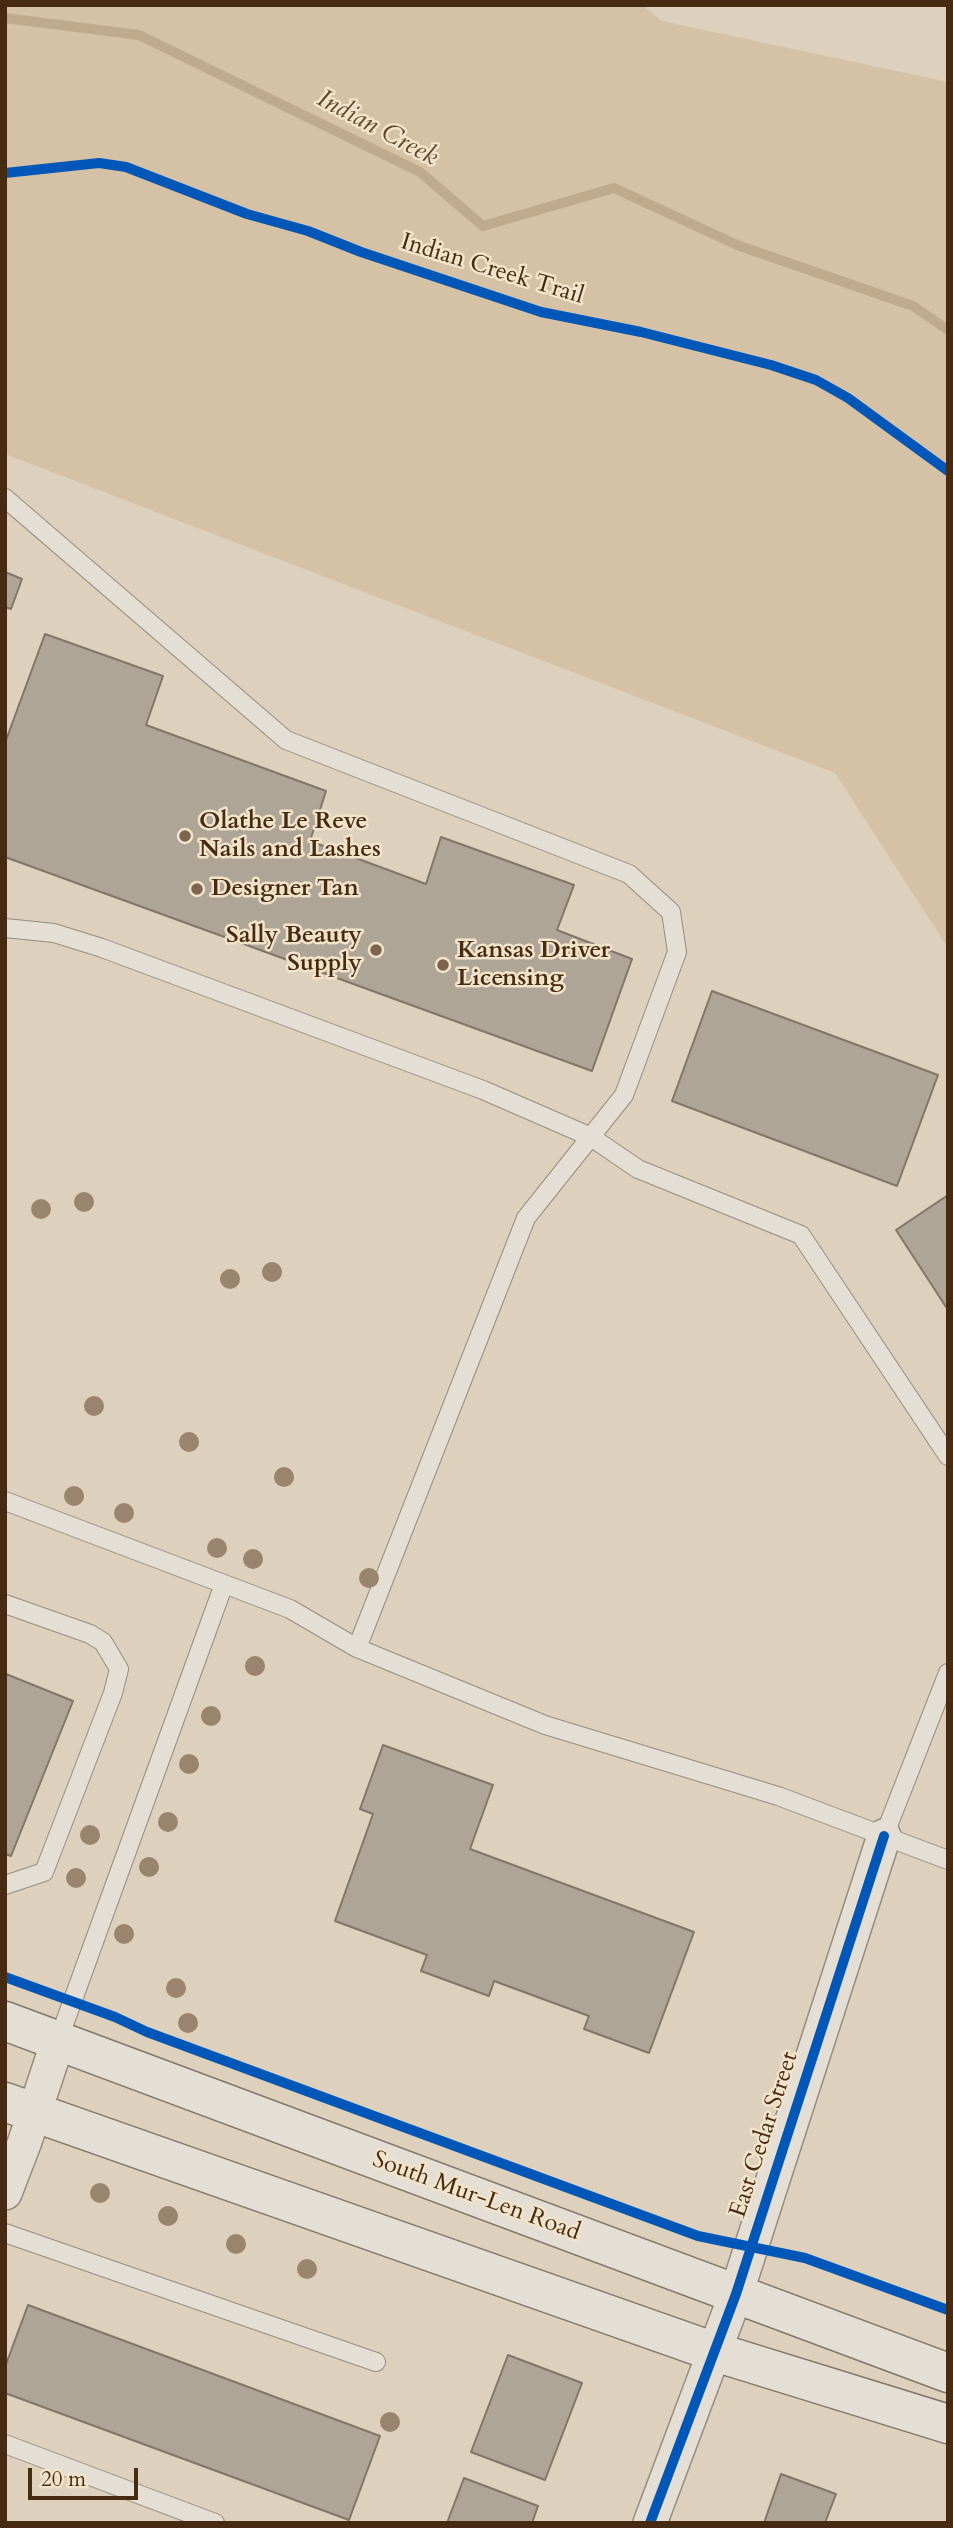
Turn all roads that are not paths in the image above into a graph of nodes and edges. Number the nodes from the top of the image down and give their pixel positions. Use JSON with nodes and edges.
{"nodes":[{"id":1,"x":5,"y":498,"type":"edge"},
{"id":2,"x":5,"y":928,"type":"edge"},
{"id":3,"x":591,"y":1137,"type":"junction"},
{"id":4,"x":948,"y":1456,"type":"edge"},
{"id":5,"x":5,"y":1501,"type":"edge"},
{"id":6,"x":224,"y":1584,"type":"junction"},
{"id":7,"x":5,"y":1604,"type":"edge"},
{"id":8,"x":357,"y":1648,"type":"junction"},
{"id":9,"x":948,"y":1673,"type":"edge"},
{"id":10,"x":884,"y":1836,"type":"junction"},
{"id":11,"x":948,"y":1860,"type":"edge"},
{"id":12,"x":5,"y":1885,"type":"edge"},
{"id":13,"x":5,"y":2021,"type":"edge"},
{"id":14,"x":58,"y":2041,"type":"junction"},
{"id":15,"x":20,"y":2107,"type":"edge"},
{"id":16,"x":5,"y":2193,"type":"edge"},
{"id":17,"x":5,"y":2233,"type":"edge"},
{"id":18,"x":736,"y":2294,"type":"junction"},
{"id":19,"x":715,"y":2352,"type":"junction"},
{"id":20,"x":376,"y":2362,"type":"dead end"},
{"id":21,"x":948,"y":2373,"type":"edge"},
{"id":22,"x":948,"y":2424,"type":"edge"},
{"id":23,"x":5,"y":2444,"type":"edge"},
{"id":24,"x":215,"y":2523,"type":"edge"},
{"id":25,"x":650,"y":2523,"type":"edge"}],
"edges":[{"from":1,"to":3,"type":"lane"},
{"from":2,"to":3,"type":"lane"},
{"from":3,"to":4,"type":"lane"},
{"from":3,"to":8,"type":"lane"},
{"from":5,"to":6,"type":"lane"},
{"from":6,"to":8,"type":"lane"},
{"from":6,"to":14,"type":"lane"},
{"from":7,"to":12,"type":"lane"},
{"from":8,"to":10,"type":"lane"},
{"from":9,"to":10,"type":"lane"},
{"from":10,"to":11,"type":"lane"},
{"from":10,"to":18,"type":"street","name":"East Cedar Street"},
{"from":13,"to":14,"type":"main road","name":"South Mur-Len Road"},
{"from":14,"to":15,"type":"street"},
{"from":14,"to":18,"type":"main road","name":"South Mur-Len Road"},
{"from":15,"to":16,"type":"street"},
{"from":15,"to":19,"type":"main road"},
{"from":17,"to":20,"type":"lane"},
{"from":18,"to":19,"type":"street","name":"East Cedar Street"},
{"from":18,"to":21,"type":"main road","name":"South Mur-Len Road"},
{"from":19,"to":22,"type":"main road"},
{"from":19,"to":25,"type":"street","name":"East Cedar Street"},
{"from":23,"to":24,"type":"lane"}]}
